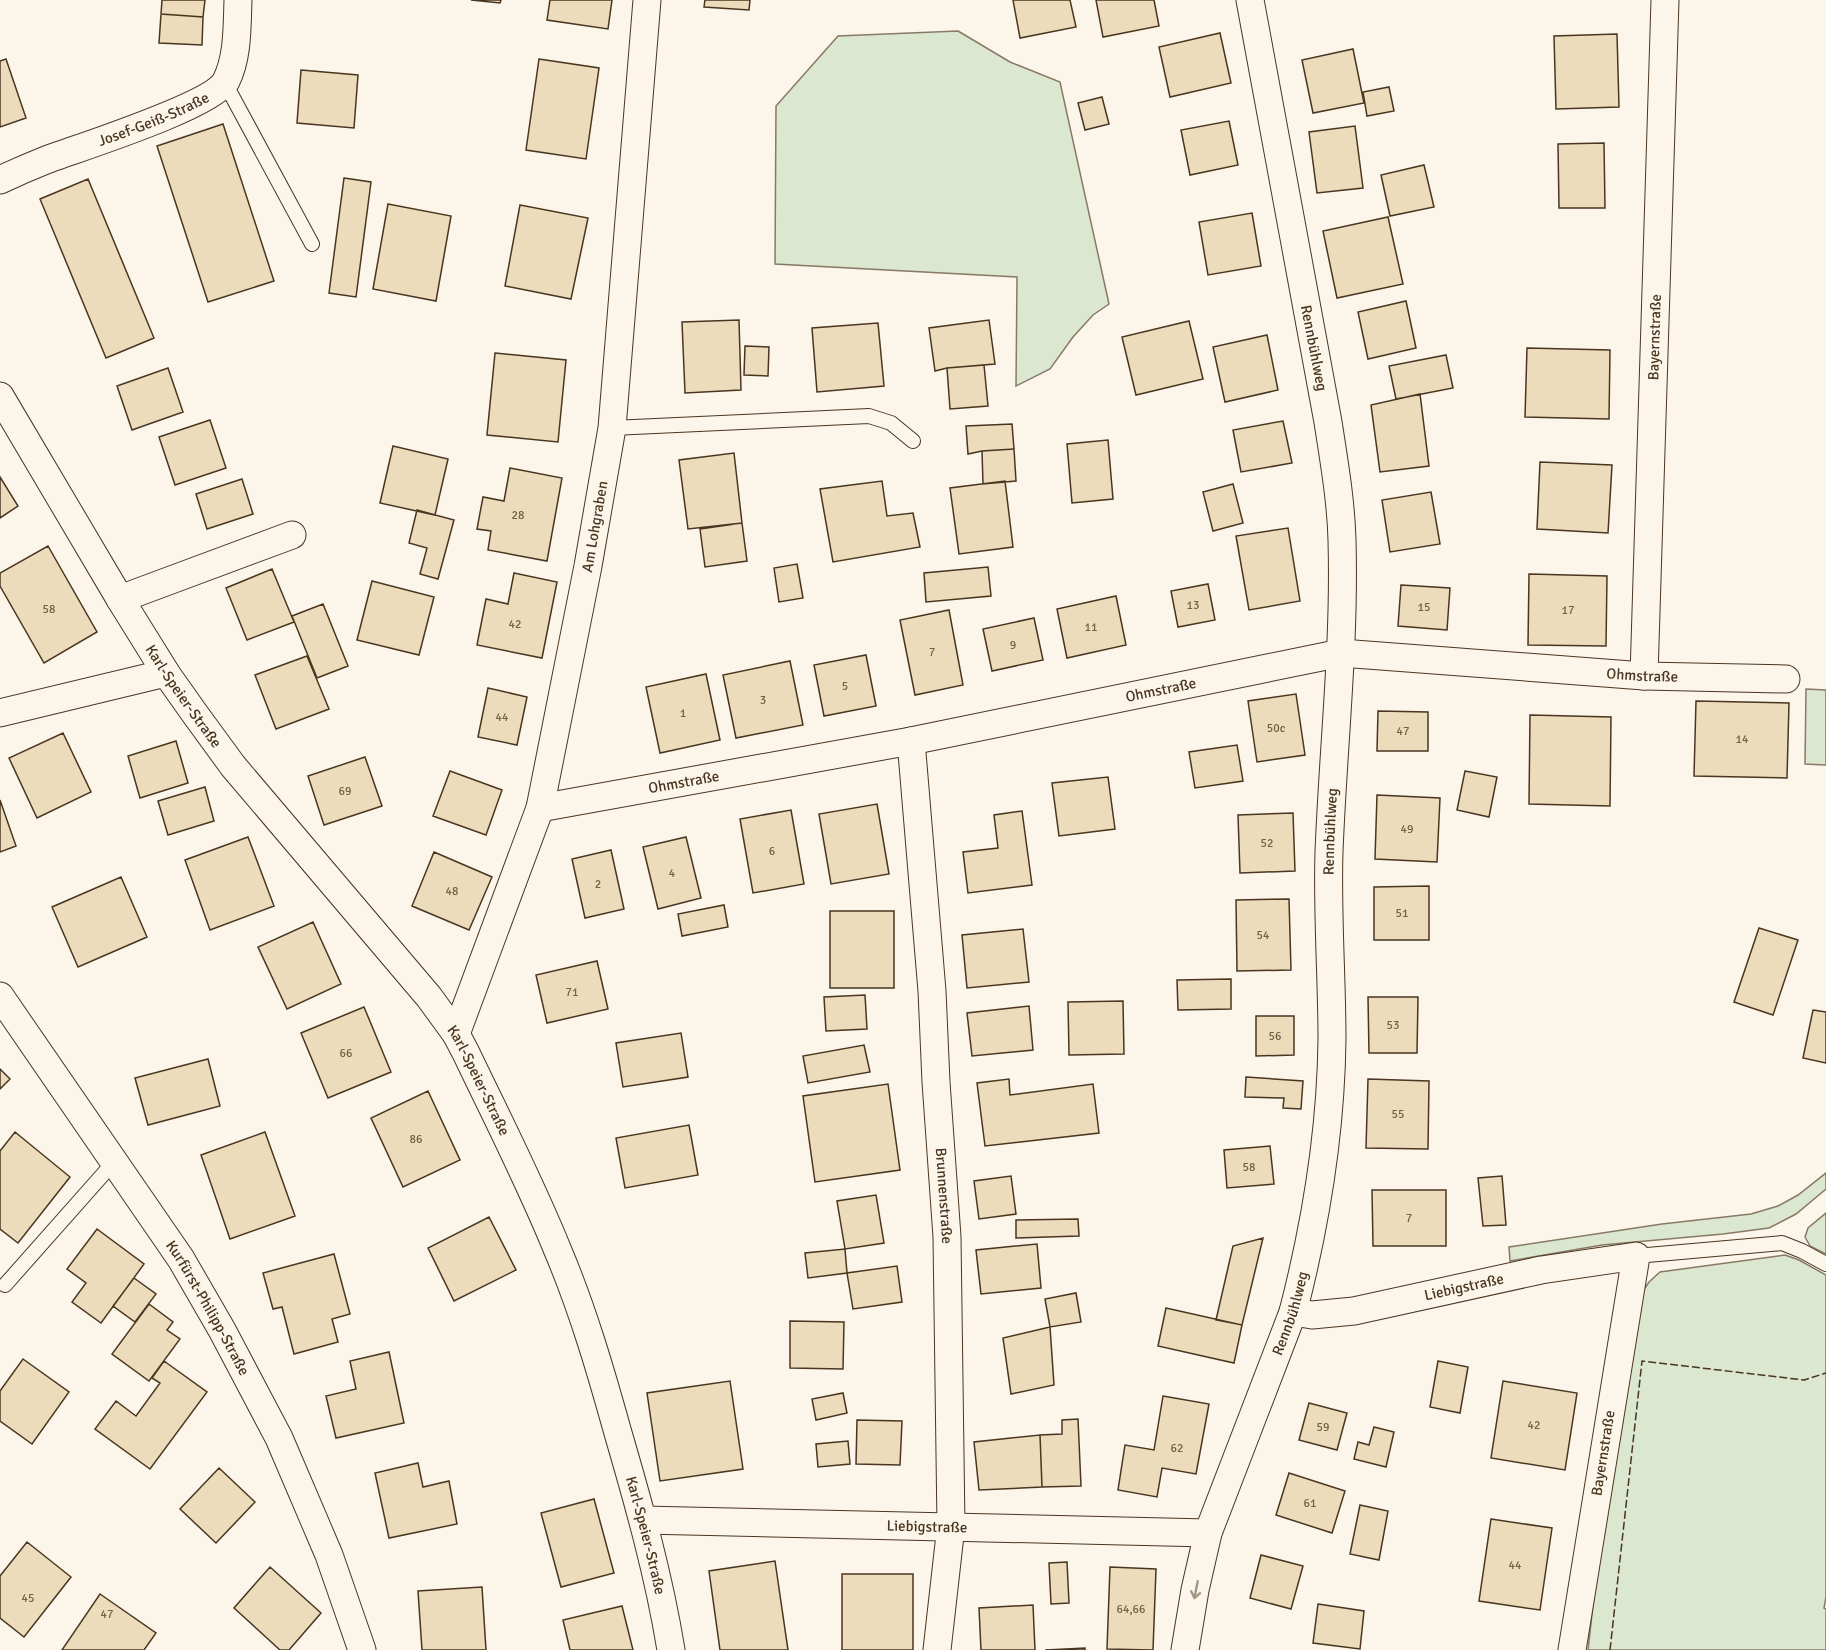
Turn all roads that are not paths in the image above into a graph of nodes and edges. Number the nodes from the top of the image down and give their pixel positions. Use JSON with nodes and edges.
{"nodes":[{"id":1,"x":238,"y":0,"type":"edge"},
{"id":2,"x":647,"y":0,"type":"edge"},
{"id":3,"x":1250,"y":0,"type":"edge"},
{"id":4,"x":1665,"y":0,"type":"edge"},
{"id":5,"x":225,"y":83,"type":"junction"},
{"id":6,"x":0,"y":180,"type":"edge"},
{"id":7,"x":312,"y":244,"type":"dead end"},
{"id":8,"x":0,"y":396,"type":"edge"},
{"id":9,"x":612,"y":428,"type":"junction"},
{"id":10,"x":913,"y":441,"type":"dead end"},
{"id":11,"x":291,"y":535,"type":"dead end"},
{"id":12,"x":120,"y":599,"type":"junction"},
{"id":13,"x":1341,"y":653,"type":"junction"},
{"id":14,"x":166,"y":673,"type":"junction"},
{"id":15,"x":1644,"y":676,"type":"junction"},
{"id":16,"x":1786,"y":680,"type":"dead end"},
{"id":17,"x":0,"y":713,"type":"edge"},
{"id":18,"x":911,"y":741,"type":"junction"},
{"id":19,"x":540,"y":808,"type":"junction"},
{"id":20,"x":0,"y":996,"type":"edge"},
{"id":21,"x":456,"y":1034,"type":"junction"},
{"id":22,"x":114,"y":1162,"type":"junction"},
{"id":23,"x":1636,"y":1256,"type":"junction"},
{"id":24,"x":1826,"y":1264,"type":"edge"},
{"id":25,"x":5,"y":1285,"type":"dead end"},
{"id":26,"x":1293,"y":1312,"type":"junction"},
{"id":27,"x":643,"y":1520,"type":"junction"},
{"id":28,"x":951,"y":1526,"type":"junction"},
{"id":29,"x":1208,"y":1533,"type":"junction"},
{"id":30,"x":362,"y":1650,"type":"edge"},
{"id":31,"x":671,"y":1650,"type":"edge"},
{"id":32,"x":937,"y":1650,"type":"edge"},
{"id":33,"x":1185,"y":1650,"type":"edge"},
{"id":34,"x":1572,"y":1650,"type":"edge"}],
"edges":[{"from":1,"to":5,"type":"street","name":"Josef-Geiß-Straße"},
{"from":2,"to":9,"type":"street","name":"Am Lohgraben"},
{"from":3,"to":13,"type":"street","name":"Rennbühlweg"},
{"from":4,"to":15,"type":"street","name":"Bayernstraße"},
{"from":5,"to":6,"type":"street","name":"Josef-Geiß-Straße"},
{"from":5,"to":7,"type":"lane"},
{"from":8,"to":12,"type":"street","name":"Karl-Speier-Straße"},
{"from":9,"to":10,"type":"lane"},
{"from":9,"to":19,"type":"street","name":"Am Lohgraben"},
{"from":11,"to":12,"type":"street"},
{"from":12,"to":14,"type":"street","name":"Karl-Speier-Straße"},
{"from":13,"to":15,"type":"street","name":"Ohmstraße"},
{"from":13,"to":18,"type":"street","name":"Ohmstraße"},
{"from":13,"to":26,"type":"street","name":"Rennbühlweg"},
{"from":14,"to":17,"type":"street"},
{"from":14,"to":21,"type":"street","name":"Karl-Speier-Straße"},
{"from":15,"to":16,"type":"street","name":"Ohmstraße"},
{"from":18,"to":19,"type":"street","name":"Ohmstraße"},
{"from":18,"to":28,"type":"street","name":"Brunnenstraße"},
{"from":19,"to":21,"type":"street","name":"Am Lohgraben"},
{"from":20,"to":22,"type":"street","name":"Kurfürst-Philipp-Straße"},
{"from":21,"to":27,"type":"street","name":"Karl-Speier-Straße"},
{"from":22,"to":25,"type":"lane"},
{"from":22,"to":30,"type":"street","name":"Kurfürst-Philipp-Straße"},
{"from":23,"to":24,"type":"lane"},
{"from":23,"to":26,"type":"street","name":"Liebigstraße"},
{"from":23,"to":34,"type":"street","name":"Bayernstraße"},
{"from":26,"to":29,"type":"street","name":"Rennbühlweg"},
{"from":27,"to":28,"type":"street","name":"Liebigstraße"},
{"from":27,"to":31,"type":"street","name":"Karl-Speier-Straße"},
{"from":28,"to":29,"type":"street","name":"Liebigstraße"},
{"from":28,"to":32,"type":"street","name":"Brunnenstraße"},
{"from":29,"to":33,"type":"street","name":"Rennbühlweg","one_way":true}]}
